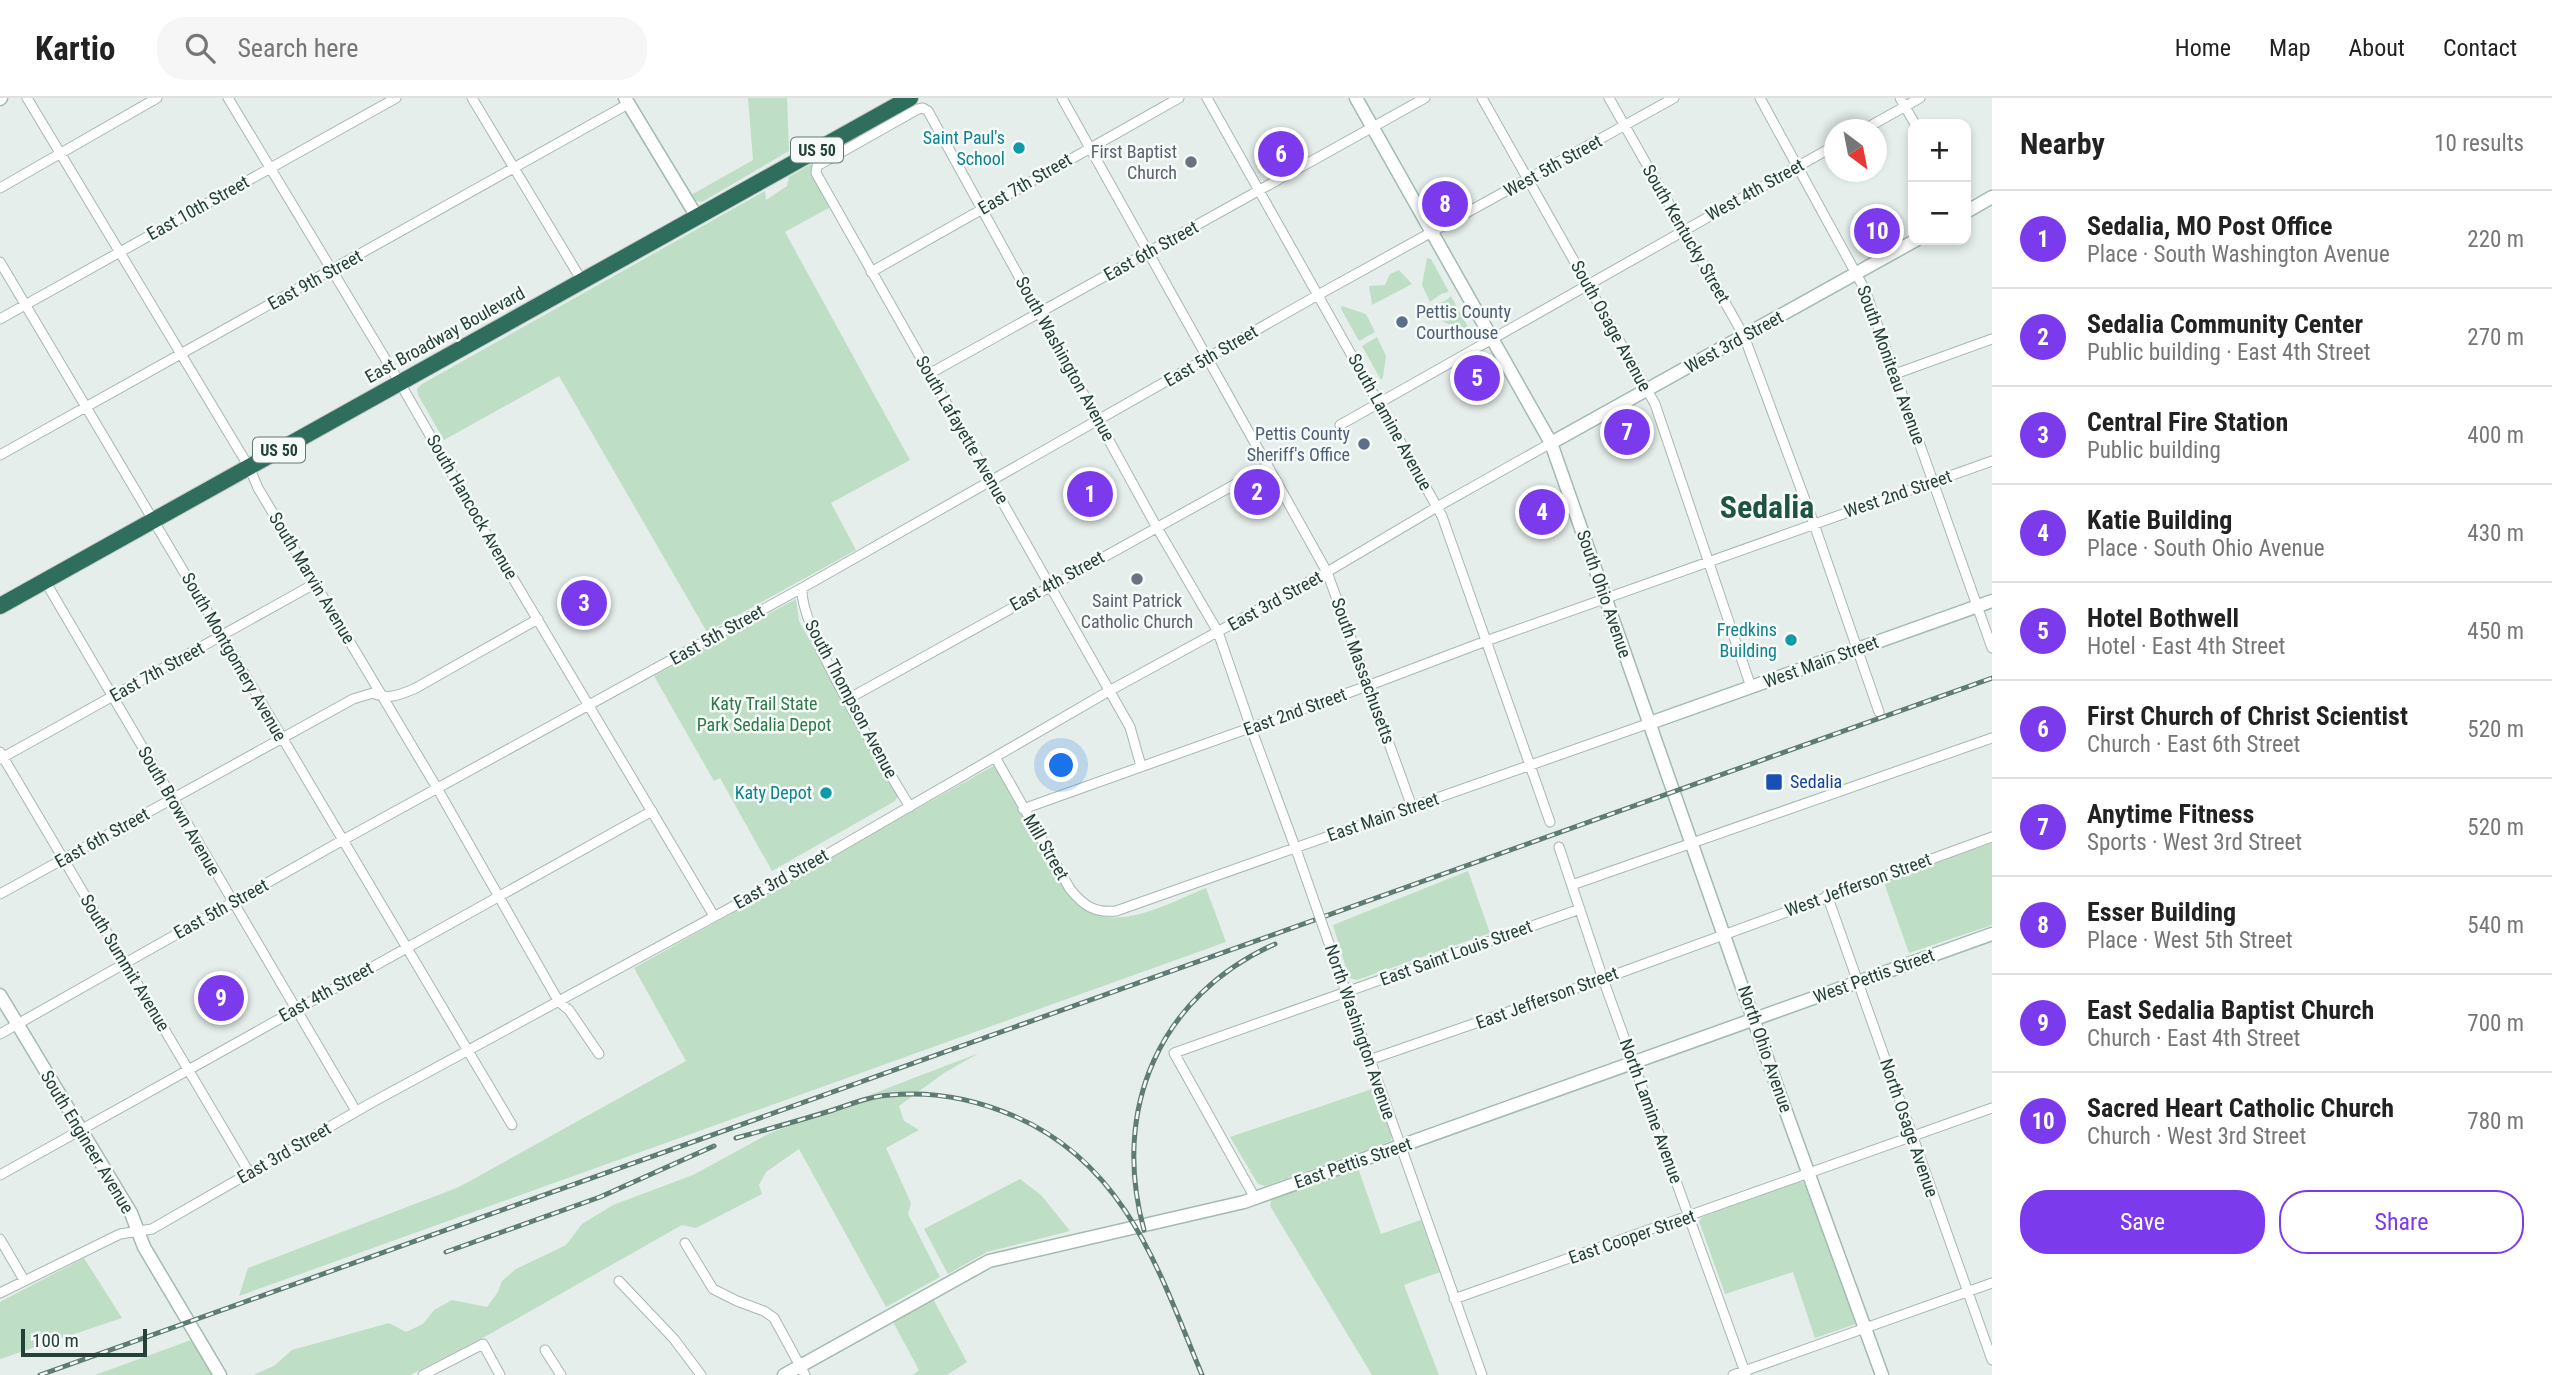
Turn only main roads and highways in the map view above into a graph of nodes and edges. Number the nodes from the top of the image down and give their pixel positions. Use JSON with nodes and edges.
{"nodes":[{"id":1,"x":916,"y":103,"type":"edge"},
{"id":2,"x":0,"y":606,"type":"edge"}],
"edges":[{"from":1,"to":2,"type":"highway","name":"East Broadway Boulevard","number":"US 50"}]}
